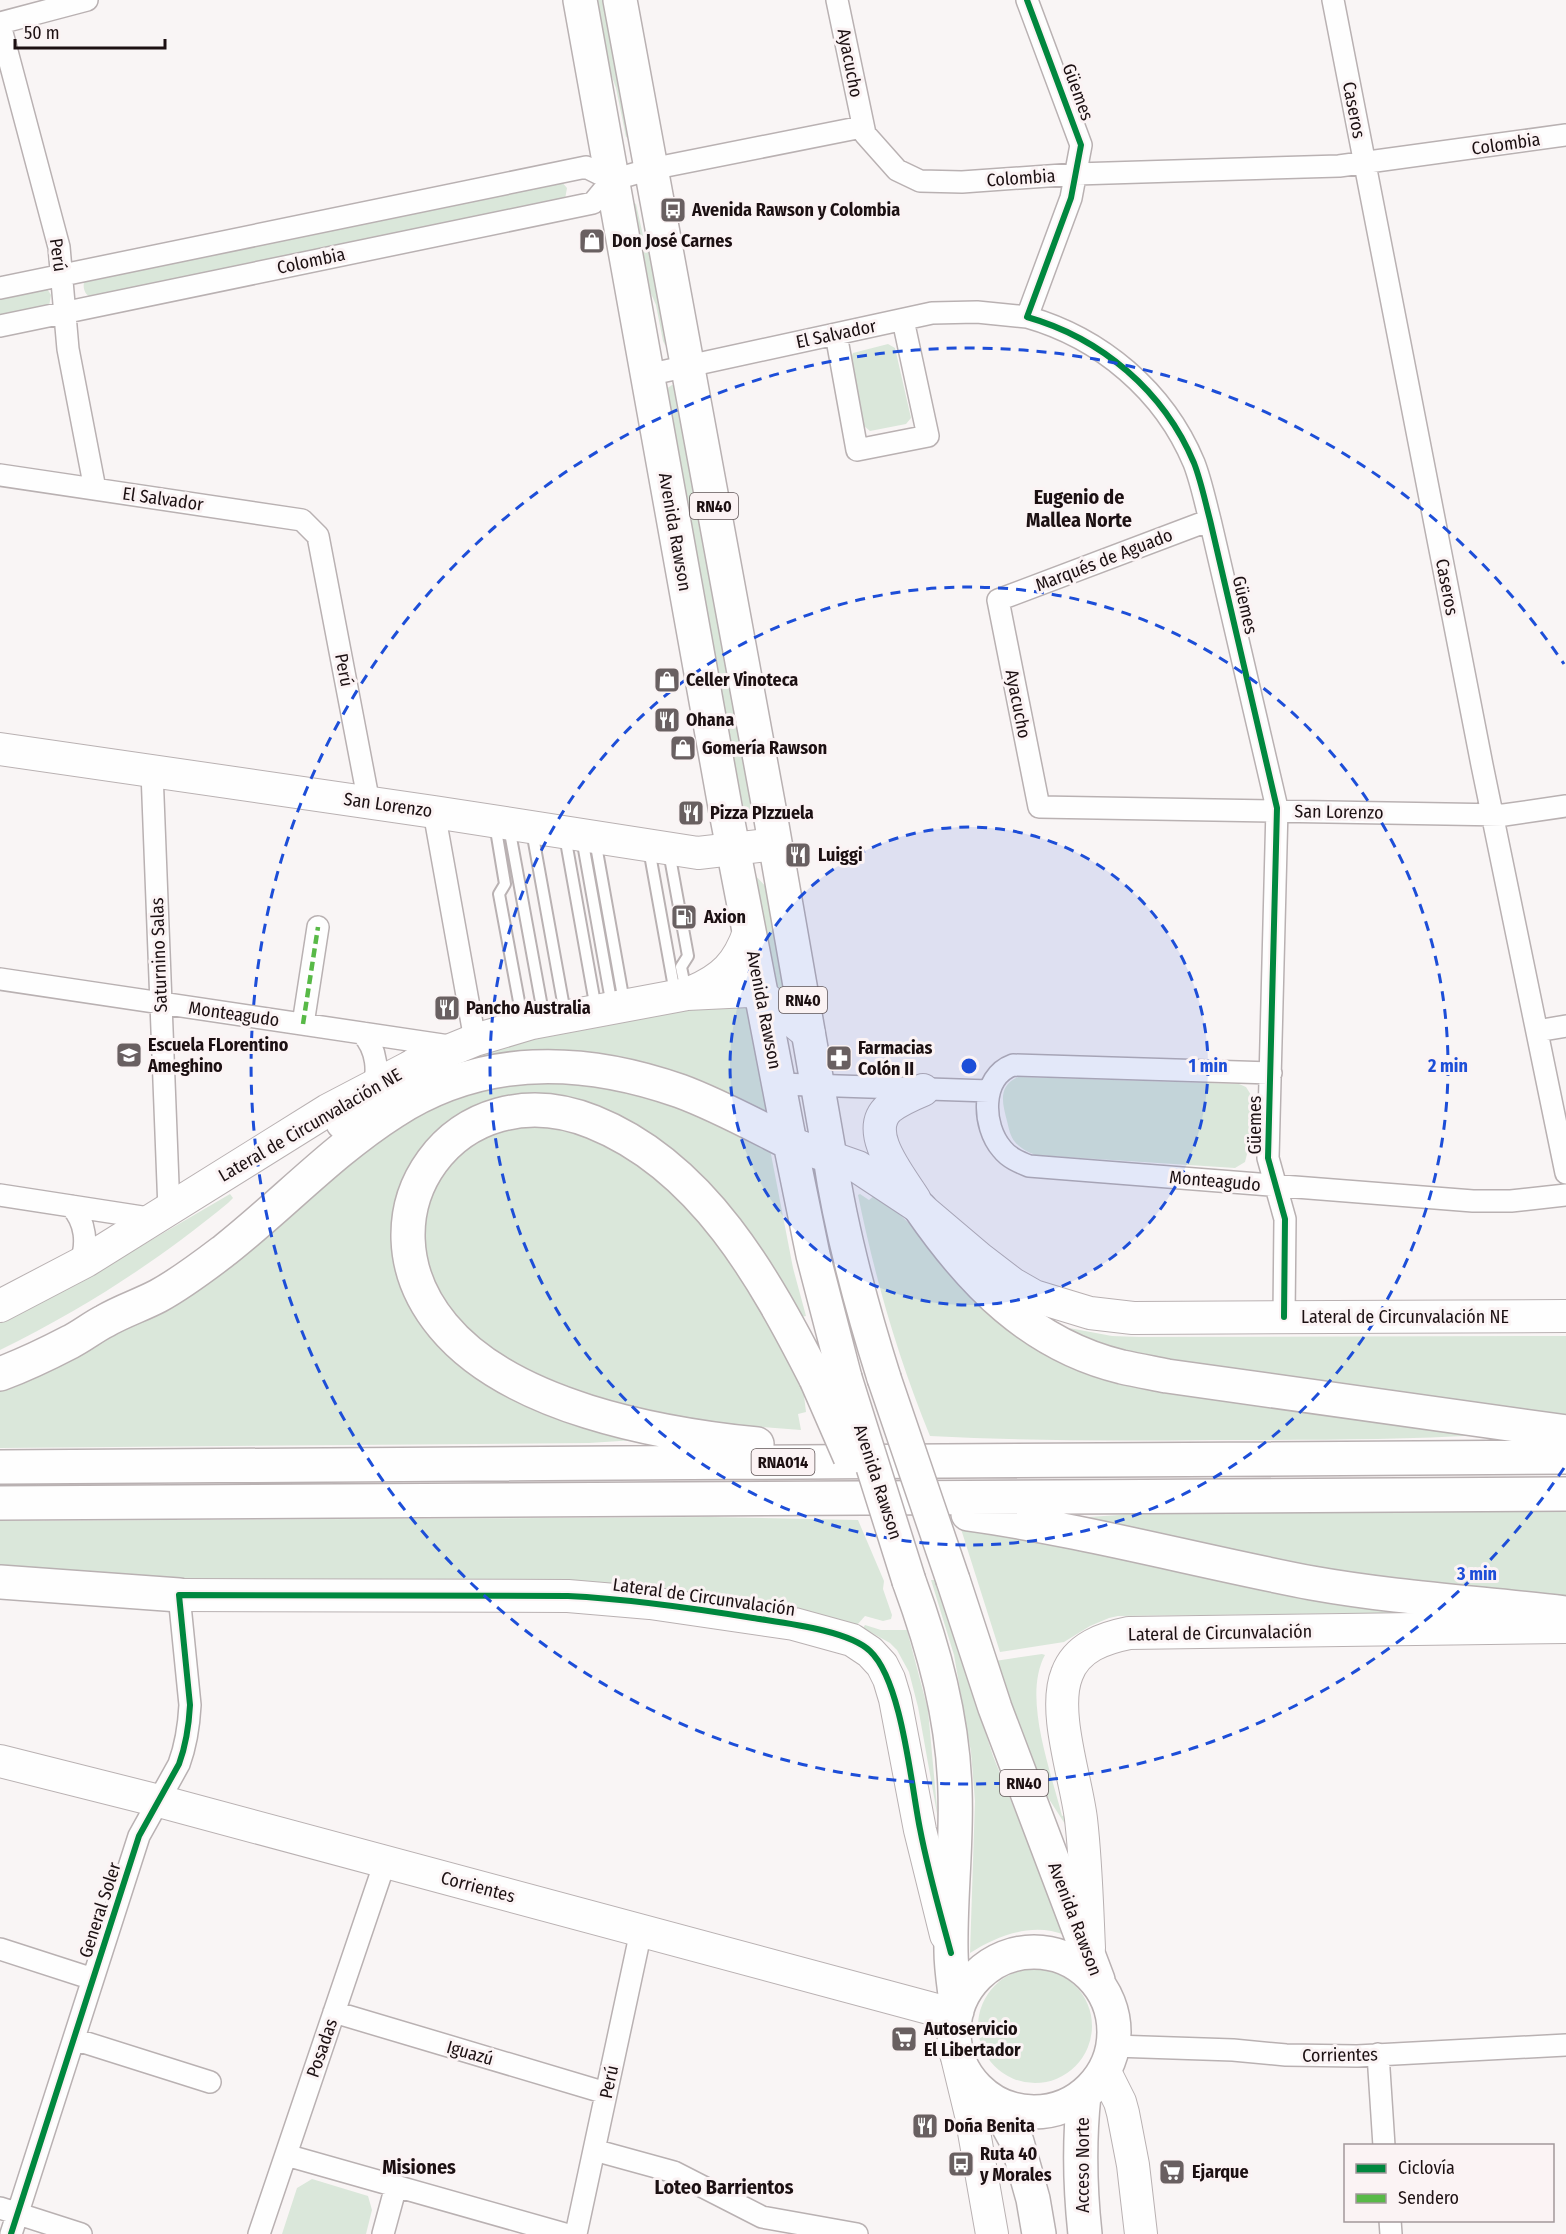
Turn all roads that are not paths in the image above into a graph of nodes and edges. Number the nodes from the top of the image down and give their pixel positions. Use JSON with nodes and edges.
{"nodes":[{"id":1,"x":87,"y":0,"type":"edge"},
{"id":2,"x":580,"y":0,"type":"edge"},
{"id":3,"x":620,"y":0,"type":"edge"},
{"id":4,"x":837,"y":0,"type":"edge"},
{"id":5,"x":1028,"y":0,"type":"edge"},
{"id":6,"x":1333,"y":0,"type":"edge"},
{"id":7,"x":0,"y":24,"type":"edge"},
{"id":8,"x":862,"y":127,"type":"junction"},
{"id":9,"x":1566,"y":135,"type":"edge"},
{"id":10,"x":1364,"y":163,"type":"junction"},
{"id":11,"x":651,"y":169,"type":"junction"},
{"id":12,"x":1076,"y":174,"type":"junction"},
{"id":13,"x":612,"y":180,"type":"junction"},
{"id":14,"x":62,"y":275,"type":"junction"},
{"id":15,"x":0,"y":288,"type":"edge"},
{"id":16,"x":65,"y":312,"type":"junction"},
{"id":17,"x":1027,"y":317,"type":"junction"},
{"id":18,"x":903,"y":320,"type":"junction"},
{"id":19,"x":0,"y":326,"type":"edge"},
{"id":20,"x":836,"y":334,"type":"junction"},
{"id":21,"x":688,"y":367,"type":"junction"},
{"id":22,"x":647,"y":375,"type":"junction"},
{"id":23,"x":0,"y":475,"type":"edge"},
{"id":24,"x":95,"y":489,"type":"junction"},
{"id":25,"x":1210,"y":520,"type":"junction"},
{"id":26,"x":318,"y":537,"type":"joint"},
{"id":27,"x":998,"y":600,"type":"joint"},
{"id":28,"x":0,"y":749,"type":"edge"},
{"id":29,"x":152,"y":772,"type":"junction"},
{"id":30,"x":369,"y":802,"type":"junction"},
{"id":31,"x":1566,"y":806,"type":"edge"},
{"id":32,"x":1039,"y":807,"type":"joint"},
{"id":33,"x":1277,"y":811,"type":"junction"},
{"id":34,"x":434,"y":812,"type":"junction"},
{"id":35,"x":1493,"y":815,"type":"junction"},
{"id":36,"x":511,"y":824,"type":"junction"},
{"id":37,"x":580,"y":835,"type":"junction"},
{"id":38,"x":775,"y":844,"type":"junction"},
{"id":39,"x":659,"y":847,"type":"junction"},
{"id":40,"x":733,"y":849,"type":"junction"},
{"id":41,"x":318,"y":927,"type":"dead end"},
{"id":42,"x":749,"y":932,"type":"junction"},
{"id":43,"x":0,"y":979,"type":"edge"},
{"id":44,"x":681,"y":995,"type":"junction"},
{"id":45,"x":761,"y":995,"type":"junction"},
{"id":46,"x":161,"y":1003,"type":"junction"},
{"id":47,"x":578,"y":1014,"type":"junction"},
{"id":48,"x":303,"y":1024,"type":"junction"},
{"id":49,"x":1566,"y":1026,"type":"edge"},
{"id":50,"x":1537,"y":1031,"type":"junction"},
{"id":51,"x":362,"y":1033,"type":"junction"},
{"id":52,"x":808,"y":1035,"type":"junction"},
{"id":53,"x":466,"y":1043,"type":"junction"},
{"id":54,"x":416,"y":1064,"type":"joint"},
{"id":55,"x":1271,"y":1073,"type":"junction"},
{"id":56,"x":779,"y":1084,"type":"junction"},
{"id":57,"x":817,"y":1085,"type":"junction"},
{"id":58,"x":923,"y":1090,"type":"junction"},
{"id":59,"x":989,"y":1091,"type":"junction"},
{"id":60,"x":370,"y":1094,"type":"junction"},
{"id":61,"x":790,"y":1143,"type":"junction"},
{"id":62,"x":830,"y":1156,"type":"junction"},
{"id":63,"x":1566,"y":1173,"type":"edge"},
{"id":64,"x":1276,"y":1185,"type":"junction"},
{"id":65,"x":1566,"y":1195,"type":"edge"},
{"id":66,"x":0,"y":1196,"type":"edge"},
{"id":67,"x":71,"y":1206,"type":"junction"},
{"id":68,"x":920,"y":1208,"type":"junction"},
{"id":69,"x":162,"y":1215,"type":"junction"},
{"id":70,"x":80,"y":1264,"type":"junction"},
{"id":71,"x":0,"y":1306,"type":"edge"},
{"id":72,"x":1566,"y":1316,"type":"edge"},
{"id":73,"x":1284,"y":1317,"type":"junction"},
{"id":74,"x":104,"y":1321,"type":"junction"},
{"id":75,"x":0,"y":1374,"type":"edge"},
{"id":76,"x":830,"y":1378,"type":"junction"},
{"id":77,"x":1566,"y":1432,"type":"edge"},
{"id":78,"x":1566,"y":1457,"type":"edge"},
{"id":79,"x":1010,"y":1461,"type":"junction"},
{"id":80,"x":0,"y":1467,"type":"edge"},
{"id":81,"x":1566,"y":1494,"type":"edge"},
{"id":82,"x":805,"y":1499,"type":"junction"},
{"id":83,"x":0,"y":1503,"type":"edge"},
{"id":84,"x":0,"y":1582,"type":"edge"},
{"id":85,"x":179,"y":1595,"type":"junction"},
{"id":86,"x":1566,"y":1613,"type":"edge"},
{"id":87,"x":1566,"y":1627,"type":"edge"},
{"id":88,"x":0,"y":1761,"type":"edge"},
{"id":89,"x":159,"y":1801,"type":"junction"},
{"id":90,"x":385,"y":1862,"type":"junction"},
{"id":91,"x":641,"y":1931,"type":"junction"},
{"id":92,"x":0,"y":1949,"type":"edge"},
{"id":93,"x":951,"y":1953,"type":"junction"},
{"id":94,"x":1094,"y":1971,"type":"junction"},
{"id":95,"x":93,"y":1979,"type":"junction"},
{"id":96,"x":334,"y":2013,"type":"junction"},
{"id":97,"x":956,"y":2013,"type":"junction"},
{"id":98,"x":74,"y":2039,"type":"junction"},
{"id":99,"x":1566,"y":2045,"type":"edge"},
{"id":100,"x":956,"y":2053,"type":"junction"},
{"id":101,"x":1378,"y":2054,"type":"junction"},
{"id":102,"x":1101,"y":2071,"type":"junction"},
{"id":103,"x":210,"y":2082,"type":"dead end"},
{"id":104,"x":606,"y":2093,"type":"junction"},
{"id":105,"x":995,"y":2102,"type":"junction"},
{"id":106,"x":1384,"y":2144,"type":"edge"},
{"id":107,"x":594,"y":2150,"type":"junction"},
{"id":108,"x":286,"y":2155,"type":"junction"},
{"id":109,"x":396,"y":2186,"type":"junction"},
{"id":110,"x":9,"y":2211,"type":"edge"},
{"id":111,"x":11,"y":2234,"type":"edge"},
{"id":112,"x":81,"y":2234,"type":"edge"},
{"id":113,"x":259,"y":2234,"type":"edge"},
{"id":114,"x":383,"y":2234,"type":"edge"},
{"id":115,"x":565,"y":2234,"type":"edge"},
{"id":116,"x":576,"y":2234,"type":"edge"},
{"id":117,"x":857,"y":2234,"type":"edge"},
{"id":118,"x":992,"y":2234,"type":"edge"},
{"id":119,"x":1039,"y":2234,"type":"edge"},
{"id":120,"x":1085,"y":2234,"type":"edge"},
{"id":121,"x":1141,"y":2234,"type":"edge"}],
"edges":[{"from":1,"to":7,"type":"street"},
{"from":2,"to":13,"type":"main road","name":"Avenida Rawson","number":"RN40"},
{"from":3,"to":11,"type":"main road","name":"Avenida Rawson","number":"RN40"},
{"from":4,"to":8,"type":"street","name":"Ayacucho"},
{"from":5,"to":12,"type":"street","name":"Güemes"},
{"from":6,"to":10,"type":"street","name":"Caseros"},
{"from":7,"to":14,"type":"street","name":"Perú"},
{"from":8,"to":11,"type":"street"},
{"from":8,"to":12,"type":"street","name":"Colombia"},
{"from":9,"to":10,"type":"street","name":"Colombia"},
{"from":10,"to":12,"type":"street","name":"Colombia"},
{"from":10,"to":35,"type":"street","name":"Caseros"},
{"from":11,"to":13,"type":"street"},
{"from":11,"to":21,"type":"main road","name":"Avenida Rawson","number":"RN40"},
{"from":12,"to":17,"type":"street","name":"Güemes"},
{"from":13,"to":14,"type":"street","name":"Colombia"},
{"from":13,"to":16,"type":"street","name":"Colombia"},
{"from":13,"to":22,"type":"main road","name":"Avenida Rawson","number":"RN40"},
{"from":14,"to":15,"type":"street","name":"Colombia"},
{"from":14,"to":16,"type":"street","name":"Perú"},
{"from":16,"to":19,"type":"street","name":"Colombia"},
{"from":16,"to":24,"type":"street","name":"Perú"},
{"from":17,"to":18,"type":"street","name":"El Salvador"},
{"from":17,"to":25,"type":"street","name":"Güemes"},
{"from":18,"to":20,"type":"street","name":"El Salvador"},
{"from":18,"to":20,"type":"street"},
{"from":20,"to":21,"type":"street","name":"El Salvador"},
{"from":21,"to":22,"type":"street","name":"El Salvador"},
{"from":21,"to":38,"type":"main road","name":"Avenida Rawson","number":"RN40"},
{"from":22,"to":40,"type":"main road","name":"Avenida Rawson","number":"RN40"},
{"from":23,"to":24,"type":"street","name":"El Salvador"},
{"from":24,"to":26,"type":"street","name":"El Salvador"},
{"from":25,"to":27,"type":"street","name":"Marqués de Aguado"},
{"from":25,"to":33,"type":"street","name":"Güemes"},
{"from":26,"to":30,"type":"street","name":"Perú"},
{"from":27,"to":32,"type":"street","name":"Ayacucho"},
{"from":28,"to":29,"type":"street","name":"San Lorenzo"},
{"from":29,"to":30,"type":"street","name":"San Lorenzo"},
{"from":29,"to":46,"type":"street","name":"Saturnino Salas"},
{"from":30,"to":34,"type":"street","name":"San Lorenzo"},
{"from":31,"to":35,"type":"street","name":"San Lorenzo"},
{"from":32,"to":33,"type":"street","name":"San Lorenzo"},
{"from":33,"to":35,"type":"street","name":"San Lorenzo"},
{"from":33,"to":55,"type":"street","name":"Güemes"},
{"from":34,"to":36,"type":"street","name":"San Lorenzo"},
{"from":34,"to":53,"type":"street"},
{"from":35,"to":50,"type":"street","name":"Caseros"},
{"from":36,"to":37,"type":"street","name":"San Lorenzo"},
{"from":36,"to":47,"type":"lane"},
{"from":36,"to":47,"type":"lane"},
{"from":36,"to":47,"type":"lane"},
{"from":37,"to":39,"type":"street","name":"San Lorenzo"},
{"from":37,"to":47,"type":"lane"},
{"from":37,"to":47,"type":"lane"},
{"from":38,"to":40,"type":"street","name":"San Lorenzo"},
{"from":38,"to":52,"type":"main road","name":"Avenida Rawson","number":"RN40"},
{"from":39,"to":40,"type":"street","name":"San Lorenzo"},
{"from":39,"to":44,"type":"lane"},
{"from":39,"to":44,"type":"lane"},
{"from":40,"to":42,"type":"main road","name":"Avenida Rawson","number":"RN40"},
{"from":41,"to":48,"type":"street"},
{"from":42,"to":44,"type":"street"},
{"from":42,"to":45,"type":"main road","name":"Avenida Rawson","number":"RN40"},
{"from":43,"to":46,"type":"street","name":"Monteagudo"},
{"from":44,"to":45,"type":"street","name":"Lateral de Circunvalación NE"},
{"from":44,"to":47,"type":"street","name":"Lateral de Circunvalación NE"},
{"from":45,"to":52,"type":"street"},
{"from":45,"to":56,"type":"main road","name":"Avenida Rawson","number":"RN40"},
{"from":46,"to":48,"type":"street","name":"Monteagudo"},
{"from":46,"to":69,"type":"street","name":"Saturnino Salas"},
{"from":47,"to":53,"type":"street","name":"Lateral de Circunvalación NE"},
{"from":48,"to":51,"type":"street","name":"Monteagudo"},
{"from":49,"to":50,"type":"street"},
{"from":50,"to":63,"type":"street","name":"Caseros"},
{"from":51,"to":53,"type":"street","name":"Monteagudo"},
{"from":51,"to":60,"type":"street"},
{"from":52,"to":57,"type":"main road","name":"Avenida Rawson","number":"RN40"},
{"from":53,"to":54,"type":"street","name":"Lateral de Circunvalación NE"},
{"from":54,"to":60,"type":"main road"},
{"from":55,"to":59,"type":"street"},
{"from":55,"to":64,"type":"street","name":"Güemes"},
{"from":56,"to":57,"type":"street"},
{"from":56,"to":61,"type":"main road","name":"Avenida Rawson","number":"RN40"},
{"from":57,"to":58,"type":"street"},
{"from":57,"to":62,"type":"main road","name":"Avenida Rawson","number":"RN40"},
{"from":58,"to":59,"type":"street"},
{"from":58,"to":68,"type":"street"},
{"from":59,"to":64,"type":"street","name":"Monteagudo"},
{"from":60,"to":69,"type":"street","name":"Lateral de Circunvalación NE"},
{"from":60,"to":74,"type":"main road"},
{"from":61,"to":62,"type":"street","name":"Lateral de Circunvalación NE"},
{"from":61,"to":74,"type":"main road"},
{"from":61,"to":76,"type":"main road","name":"Avenida Rawson","number":"RN40"},
{"from":62,"to":68,"type":"street","name":"Lateral de Circunvalación NE"},
{"from":62,"to":94,"type":"main road","name":"Avenida Rawson","number":"RN40","bridge":true},
{"from":64,"to":65,"type":"street","name":"Monteagudo"},
{"from":64,"to":73,"type":"street","name":"Güemes"},
{"from":66,"to":67,"type":"street"},
{"from":67,"to":69,"type":"street"},
{"from":67,"to":70,"type":"street"},
{"from":68,"to":73,"type":"street","name":"Lateral de Circunvalación NE"},
{"from":68,"to":77,"type":"main road"},
{"from":69,"to":70,"type":"street","name":"Lateral de Circunvalación NE"},
{"from":70,"to":71,"type":"street","name":"Lateral de Circunvalación NE"},
{"from":72,"to":73,"type":"street","name":"Lateral de Circunvalación NE"},
{"from":74,"to":75,"type":"main road"},
{"from":76,"to":79,"type":"main road"},
{"from":76,"to":93,"type":"main road","name":"Avenida Rawson","number":"RN40","bridge":true},
{"from":78,"to":79,"type":"main road","number":"RNA014"},
{"from":79,"to":80,"type":"main road","number":"RNA014"},
{"from":81,"to":82,"type":"main road","number":"RNA014"},
{"from":82,"to":83,"type":"main road","number":"RNA014"},
{"from":82,"to":86,"type":"main road"},
{"from":84,"to":85,"type":"main road"},
{"from":85,"to":89,"type":"street","name":"General Soler"},
{"from":85,"to":93,"type":"street","name":"Lateral de Circunvalación"},
{"from":87,"to":94,"type":"street","name":"Lateral de Circunvalación"},
{"from":88,"to":89,"type":"street","name":"Corrientes"},
{"from":89,"to":90,"type":"street","name":"Corrientes"},
{"from":89,"to":95,"type":"street","name":"General Soler"},
{"from":90,"to":91,"type":"street","name":"Corrientes"},
{"from":90,"to":96,"type":"street","name":"Posadas"},
{"from":91,"to":97,"type":"street","name":"Corrientes"},
{"from":91,"to":104,"type":"street","name":"Perú"},
{"from":92,"to":95,"type":"street"},
{"from":93,"to":97,"type":"main road","name":"Avenida Rawson","number":"RN40"},
{"from":94,"to":97,"type":"main road","name":"Acceso Norte","number":"RN40"},
{"from":94,"to":102,"type":"main road","name":"Acceso Norte","number":"RN40"},
{"from":95,"to":98,"type":"street","name":"General Soler"},
{"from":96,"to":104,"type":"street","name":"Iguazú"},
{"from":96,"to":108,"type":"street","name":"Posadas"},
{"from":97,"to":100,"type":"main road","name":"Acceso Norte","number":"RN40"},
{"from":98,"to":103,"type":"street"},
{"from":98,"to":110,"type":"street","name":"General Soler"},
{"from":99,"to":101,"type":"street","name":"Corrientes"},
{"from":100,"to":105,"type":"main road","name":"Acceso Norte","number":"RN40"},
{"from":100,"to":118,"type":"street"},
{"from":101,"to":102,"type":"street","name":"Corrientes"},
{"from":101,"to":106,"type":"street"},
{"from":102,"to":105,"type":"main road","name":"Acceso Norte","number":"RN40"},
{"from":102,"to":120,"type":"main road","name":"Acceso Norte","number":"RN40"},
{"from":102,"to":121,"type":"street"},
{"from":104,"to":107,"type":"street","name":"Perú"},
{"from":105,"to":119,"type":"main road","name":"Acceso Norte","number":"RN40"},
{"from":107,"to":116,"type":"street","name":"Perú"},
{"from":107,"to":117,"type":"street"},
{"from":108,"to":109,"type":"street"},
{"from":108,"to":113,"type":"street","name":"Posadas"},
{"from":109,"to":114,"type":"street"},
{"from":109,"to":115,"type":"street"},
{"from":110,"to":111,"type":"street","name":"General Soler"},
{"from":110,"to":112,"type":"street"}]}
